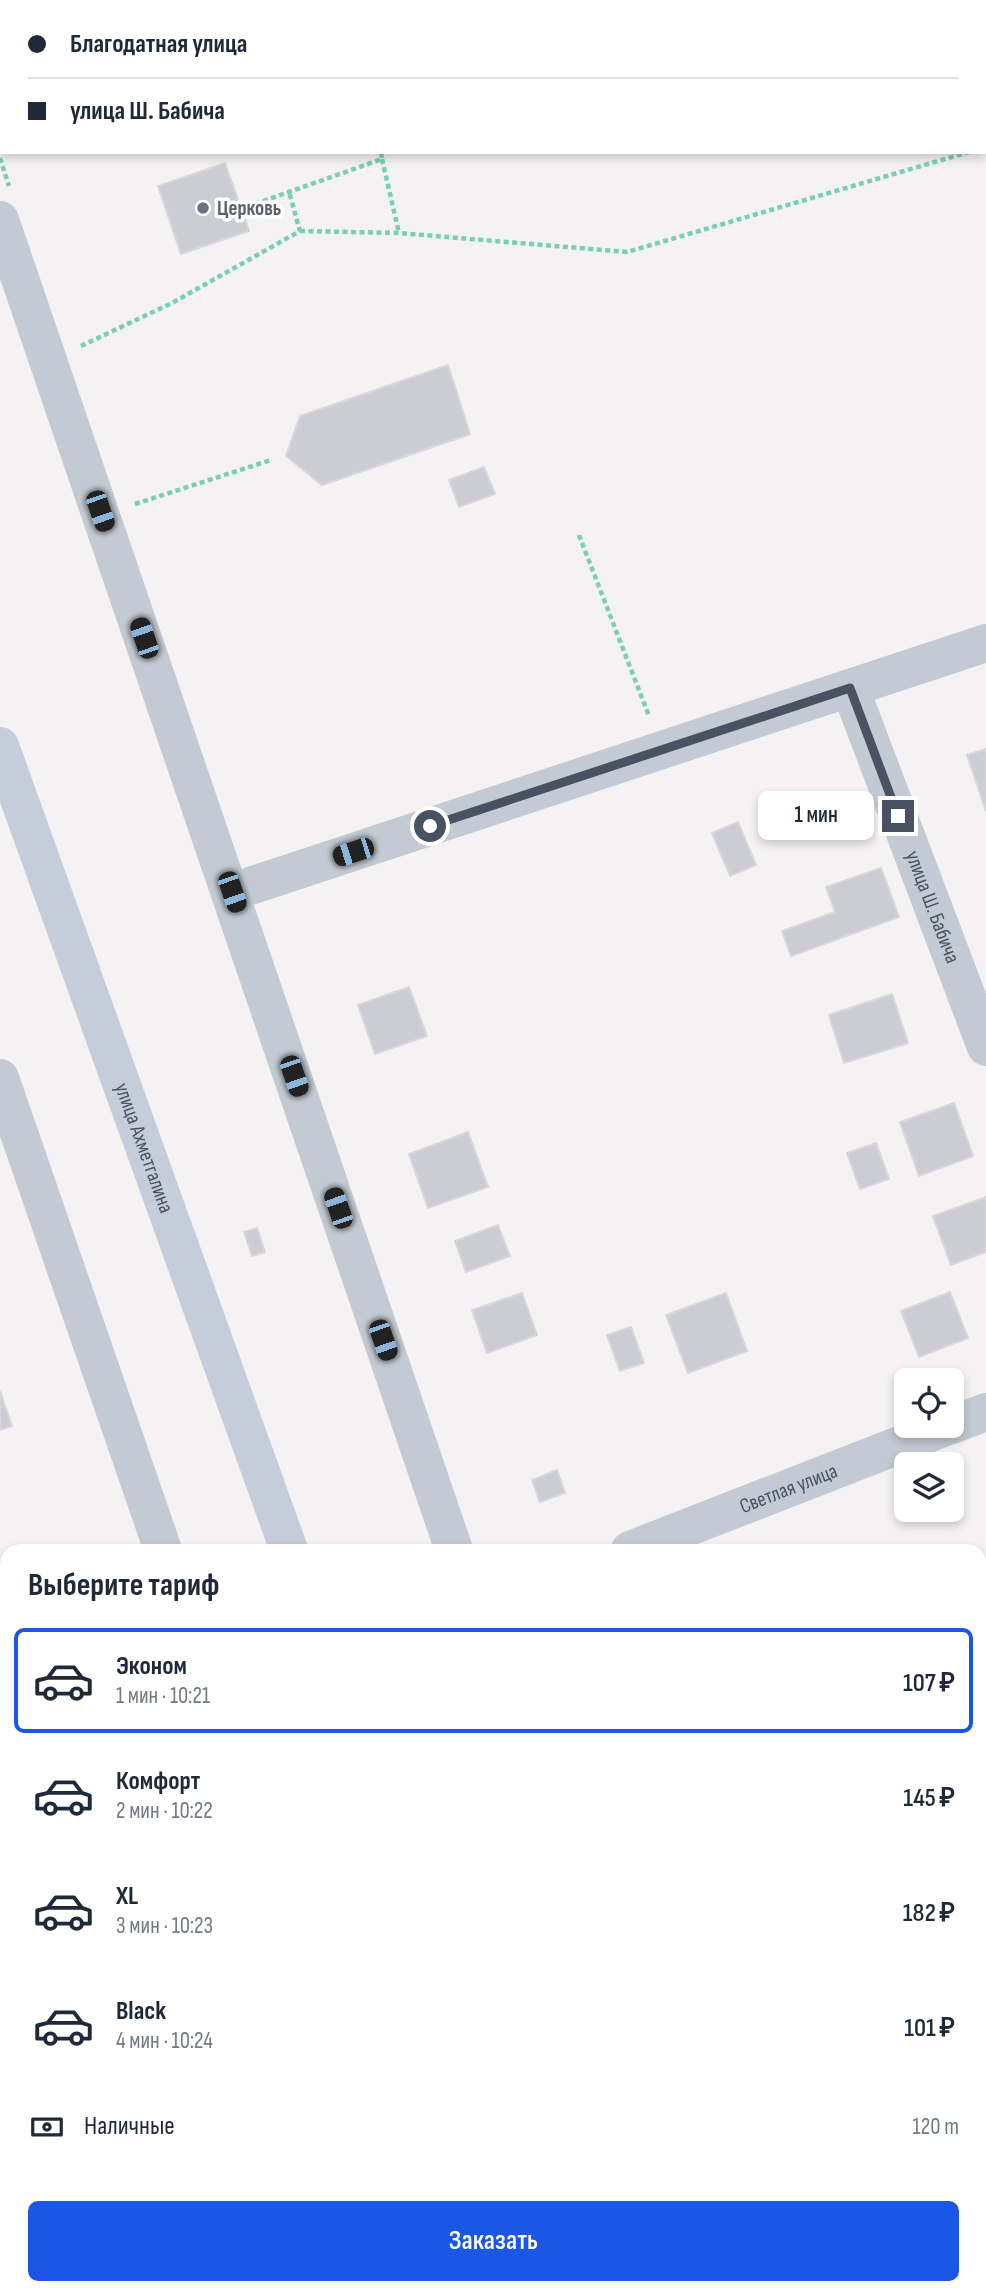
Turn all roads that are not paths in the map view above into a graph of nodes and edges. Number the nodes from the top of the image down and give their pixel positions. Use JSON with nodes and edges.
{"nodes":[{"id":1,"x":0,"y":220,"type":"edge"},
{"id":2,"x":986,"y":643,"type":"edge"},
{"id":3,"x":850,"y":688,"type":"junction"},
{"id":4,"x":0,"y":746,"type":"edge"},
{"id":5,"x":232,"y":892,"type":"junction"},
{"id":6,"x":986,"y":1047,"type":"edge"},
{"id":7,"x":0,"y":1078,"type":"edge"},
{"id":8,"x":8,"y":1122,"type":"edge"},
{"id":9,"x":986,"y":1412,"type":"edge"},
{"id":10,"x":964,"y":1421,"type":"edge"},
{"id":11,"x":919,"y":1438,"type":"edge"},
{"id":12,"x":161,"y":1544,"type":"edge"},
{"id":13,"x":287,"y":1544,"type":"edge"},
{"id":14,"x":452,"y":1544,"type":"edge"},
{"id":15,"x":645,"y":1544,"type":"edge"}],
"edges":[{"from":1,"to":5,"type":"street"},
{"from":2,"to":3,"type":"street"},
{"from":3,"to":5,"type":"street"},
{"from":3,"to":6,"type":"street","name":"улица Ш. Бабича"},
{"from":4,"to":13,"type":"main road","name":"улица Ахметгалина"},
{"from":5,"to":14,"type":"street"},
{"from":7,"to":8,"type":"street"},
{"from":8,"to":12,"type":"street"},
{"from":9,"to":10,"type":"street","name":"Светлая улица"},
{"from":11,"to":15,"type":"street","name":"Светлая улица"}]}
